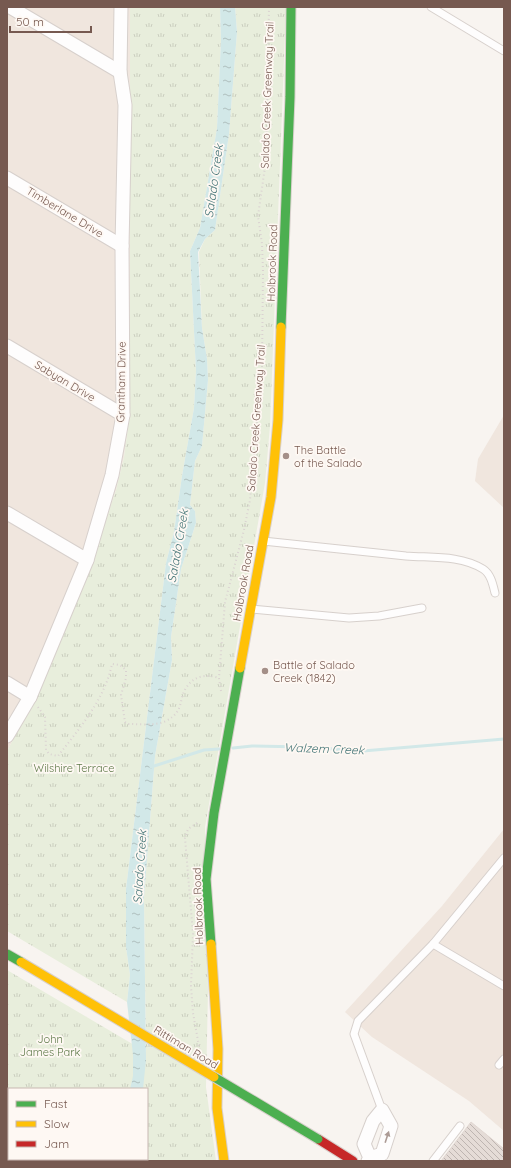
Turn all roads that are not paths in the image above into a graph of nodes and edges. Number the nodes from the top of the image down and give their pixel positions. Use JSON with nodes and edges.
{"nodes":[{"id":1,"x":10,"y":7,"type":"edge"},
{"id":2,"x":121,"y":7,"type":"edge"},
{"id":3,"x":291,"y":7,"type":"edge"},
{"id":4,"x":431,"y":7,"type":"edge"},
{"id":5,"x":504,"y":51,"type":"edge"},
{"id":6,"x":120,"y":72,"type":"junction"},
{"id":7,"x":7,"y":178,"type":"edge"},
{"id":8,"x":122,"y":246,"type":"junction"},
{"id":9,"x":7,"y":346,"type":"edge"},
{"id":10,"x":123,"y":415,"type":"junction"},
{"id":11,"x":7,"y":513,"type":"edge"},
{"id":12,"x":263,"y":541,"type":"junction"},
{"id":13,"x":87,"y":560,"type":"junction"},
{"id":14,"x":495,"y":593,"type":"dead end"},
{"id":15,"x":422,"y":608,"type":"dead end"},
{"id":16,"x":251,"y":609,"type":"junction"},
{"id":17,"x":7,"y":683,"type":"edge"},
{"id":18,"x":30,"y":697,"type":"junction"},
{"id":19,"x":7,"y":736,"type":"edge"},
{"id":20,"x":504,"y":858,"type":"edge"},
{"id":21,"x":433,"y":944,"type":"junction"},
{"id":22,"x":7,"y":954,"type":"edge"},
{"id":23,"x":504,"y":986,"type":"edge"},
{"id":24,"x":382,"y":1110,"type":"junction"},
{"id":25,"x":460,"y":1126,"type":"dead end"},
{"id":26,"x":369,"y":1159,"type":"edge"},
{"id":27,"x":224,"y":1161,"type":"edge"},
{"id":28,"x":353,"y":1161,"type":"edge"},
{"id":29,"x":433,"y":1161,"type":"edge"}],
"edges":[{"from":1,"to":6,"type":"street"},
{"from":2,"to":6,"type":"street","name":"Grantham Drive"},
{"from":3,"to":12,"type":"street","name":"Holbrook Road"},
{"from":4,"to":5,"type":"lane"},
{"from":6,"to":8,"type":"street","name":"Grantham Drive"},
{"from":7,"to":8,"type":"street","name":"Timberlane Drive"},
{"from":8,"to":10,"type":"street","name":"Grantham Drive"},
{"from":9,"to":10,"type":"street","name":"Sabyan Drive"},
{"from":10,"to":13,"type":"street","name":"Grantham Drive"},
{"from":11,"to":13,"type":"street"},
{"from":12,"to":14,"type":"lane"},
{"from":12,"to":16,"type":"street","name":"Holbrook Road"},
{"from":13,"to":18,"type":"street","name":"Grantham Drive"},
{"from":15,"to":16,"type":"lane"},
{"from":16,"to":27,"type":"street","name":"Holbrook Road"},
{"from":17,"to":18,"type":"street"},
{"from":18,"to":19,"type":"street","name":"Grantham Drive"},
{"from":20,"to":21,"type":"lane"},
{"from":21,"to":23,"type":"lane"},
{"from":21,"to":24,"type":"lane"},
{"from":22,"to":28,"type":"street","name":"Rittiman Road","bridge":true},
{"from":24,"to":26,"type":"street"},
{"from":26,"to":24,"type":"street","one_way":true},
{"from":25,"to":29,"type":"lane"}]}
